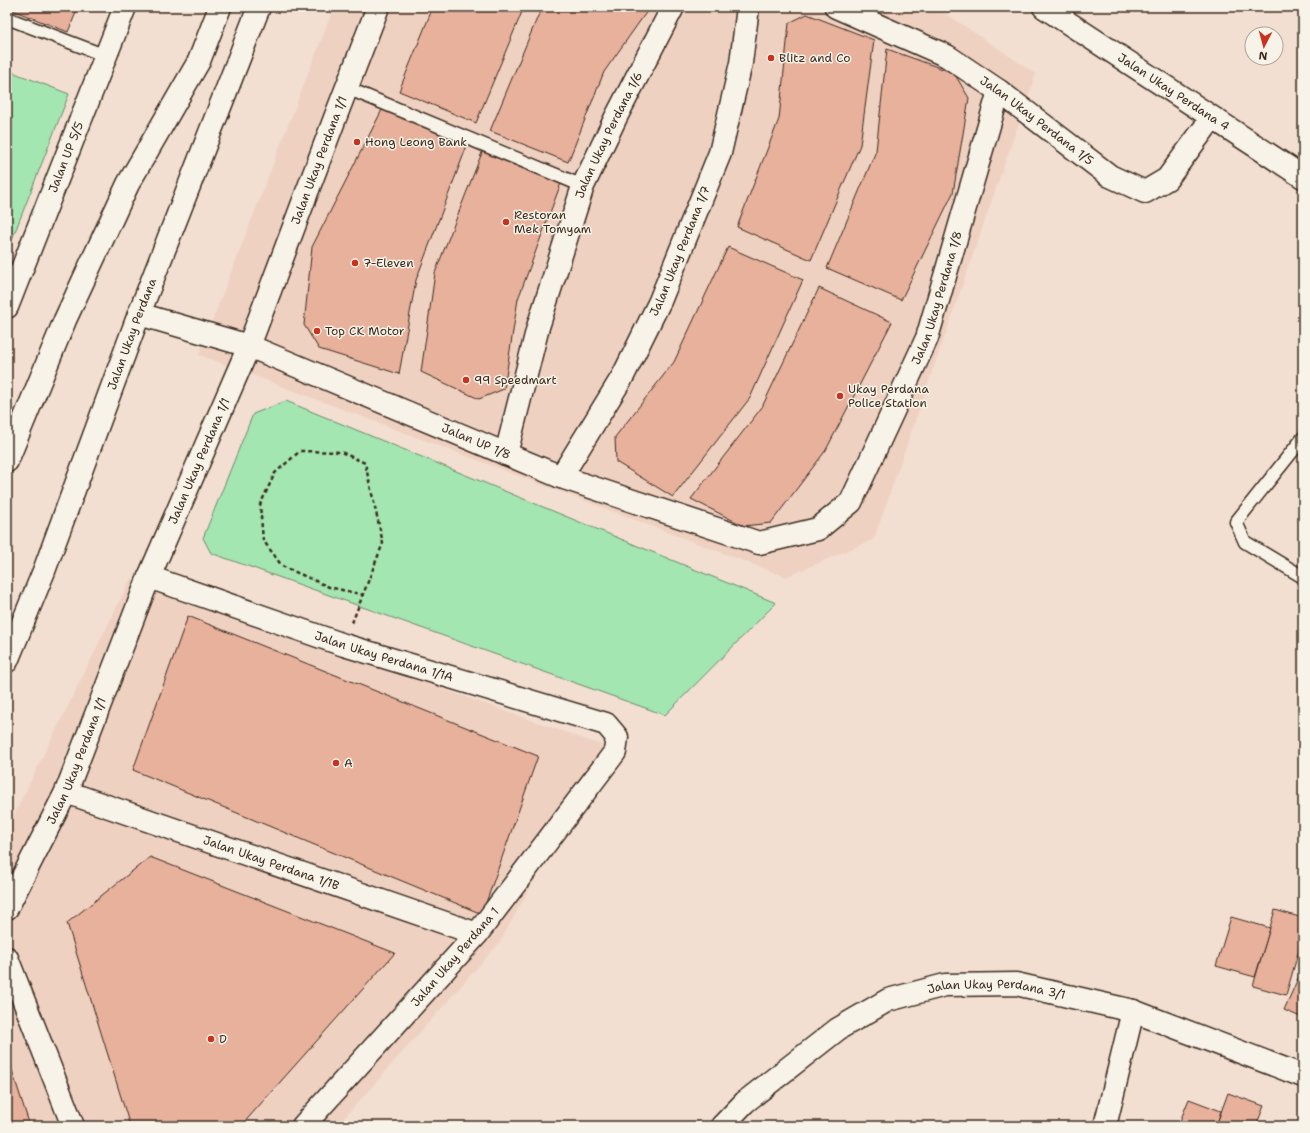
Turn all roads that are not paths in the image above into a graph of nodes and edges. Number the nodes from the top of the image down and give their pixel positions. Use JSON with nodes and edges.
{"nodes":[{"id":1,"x":125,"y":7,"type":"edge"},
{"id":2,"x":220,"y":7,"type":"edge"},
{"id":3,"x":259,"y":7,"type":"edge"},
{"id":4,"x":378,"y":7,"type":"edge"},
{"id":5,"x":673,"y":7,"type":"edge"},
{"id":6,"x":748,"y":7,"type":"edge"},
{"id":7,"x":836,"y":7,"type":"edge"},
{"id":8,"x":1044,"y":7,"type":"edge"},
{"id":9,"x":7,"y":18,"type":"edge"},
{"id":10,"x":106,"y":56,"type":"junction"},
{"id":11,"x":346,"y":88,"type":"junction"},
{"id":12,"x":999,"y":90,"type":"junction"},
{"id":13,"x":1212,"y":118,"type":"junction"},
{"id":14,"x":1303,"y":177,"type":"edge"},
{"id":15,"x":583,"y":186,"type":"junction"},
{"id":16,"x":11,"y":284,"type":"edge"},
{"id":17,"x":7,"y":307,"type":"edge"},
{"id":18,"x":139,"y":314,"type":"junction"},
{"id":19,"x":249,"y":346,"type":"junction"},
{"id":20,"x":1303,"y":438,"type":"edge"},
{"id":21,"x":506,"y":454,"type":"junction"},
{"id":22,"x":7,"y":461,"type":"edge"},
{"id":23,"x":561,"y":477,"type":"junction"},
{"id":24,"x":818,"y":529,"type":"joint"},
{"id":25,"x":149,"y":576,"type":"junction"},
{"id":26,"x":1303,"y":577,"type":"edge"},
{"id":27,"x":7,"y":661,"type":"edge"},
{"id":28,"x":617,"y":737,"type":"joint"},
{"id":29,"x":66,"y":792,"type":"junction"},
{"id":30,"x":7,"y":908,"type":"edge"},
{"id":31,"x":477,"y":934,"type":"junction"},
{"id":32,"x":7,"y":958,"type":"edge"},
{"id":33,"x":1133,"y":1011,"type":"junction"},
{"id":34,"x":1303,"y":1076,"type":"edge"},
{"id":35,"x":73,"y":1126,"type":"edge"},
{"id":36,"x":303,"y":1126,"type":"edge"},
{"id":37,"x":722,"y":1126,"type":"edge"},
{"id":38,"x":1105,"y":1126,"type":"edge"}],
"edges":[{"from":1,"to":10,"type":"street","name":"Jalan UP 5/5"},
{"from":2,"to":22,"type":"street"},
{"from":3,"to":18,"type":"street","name":"Jalan Ukay Perdana"},
{"from":4,"to":11,"type":"street","name":"Jalan Ukay Perdana 1/1"},
{"from":5,"to":15,"type":"street","name":"Jalan Ukay Perdana 1/6"},
{"from":6,"to":23,"type":"street","name":"Jalan Ukay Perdana 1/7"},
{"from":7,"to":12,"type":"street","name":"Jalan Ukay Perdana 1/5"},
{"from":8,"to":13,"type":"street","name":"Jalan Ukay Perdana 4"},
{"from":9,"to":10,"type":"lane"},
{"from":10,"to":16,"type":"street","name":"Jalan UP 5/5"},
{"from":11,"to":15,"type":"lane"},
{"from":11,"to":19,"type":"street","name":"Jalan Ukay Perdana 1/1"},
{"from":12,"to":13,"type":"street","name":"Jalan Ukay Perdana 1/5"},
{"from":12,"to":24,"type":"street","name":"Jalan Ukay Perdana 1/8"},
{"from":13,"to":14,"type":"street","name":"Jalan Ukay Perdana 4"},
{"from":15,"to":21,"type":"street","name":"Jalan Ukay Perdana 1/6"},
{"from":16,"to":17,"type":"street","name":"Jalan UP 5/5"},
{"from":18,"to":19,"type":"street","name":"Jalan UP 1/8"},
{"from":18,"to":27,"type":"street","name":"Jalan Ukay Perdana"},
{"from":19,"to":21,"type":"street","name":"Jalan UP 1/8"},
{"from":19,"to":25,"type":"street","name":"Jalan Ukay Perdana 1/1"},
{"from":20,"to":26,"type":"lane"},
{"from":21,"to":23,"type":"street","name":"Jalan UP 1/8"},
{"from":23,"to":24,"type":"street","name":"Jalan UP 1/8"},
{"from":25,"to":28,"type":"street","name":"Jalan Ukay Perdana 1/1A"},
{"from":25,"to":29,"type":"street","name":"Jalan Ukay Perdana 1/1"},
{"from":28,"to":31,"type":"street","name":"Jalan Ukay Perdana 1"},
{"from":29,"to":30,"type":"street","name":"Jalan Ukay Perdana 1/1"},
{"from":29,"to":31,"type":"street","name":"Jalan Ukay Perdana 1/1B"},
{"from":31,"to":36,"type":"street","name":"Jalan Ukay Perdana 1"},
{"from":32,"to":35,"type":"street"},
{"from":33,"to":34,"type":"street","name":"Jalan Ukay Perdana 3/1"},
{"from":33,"to":37,"type":"street","name":"Jalan Ukay Perdana 3/1"},
{"from":33,"to":38,"type":"street"}]}
